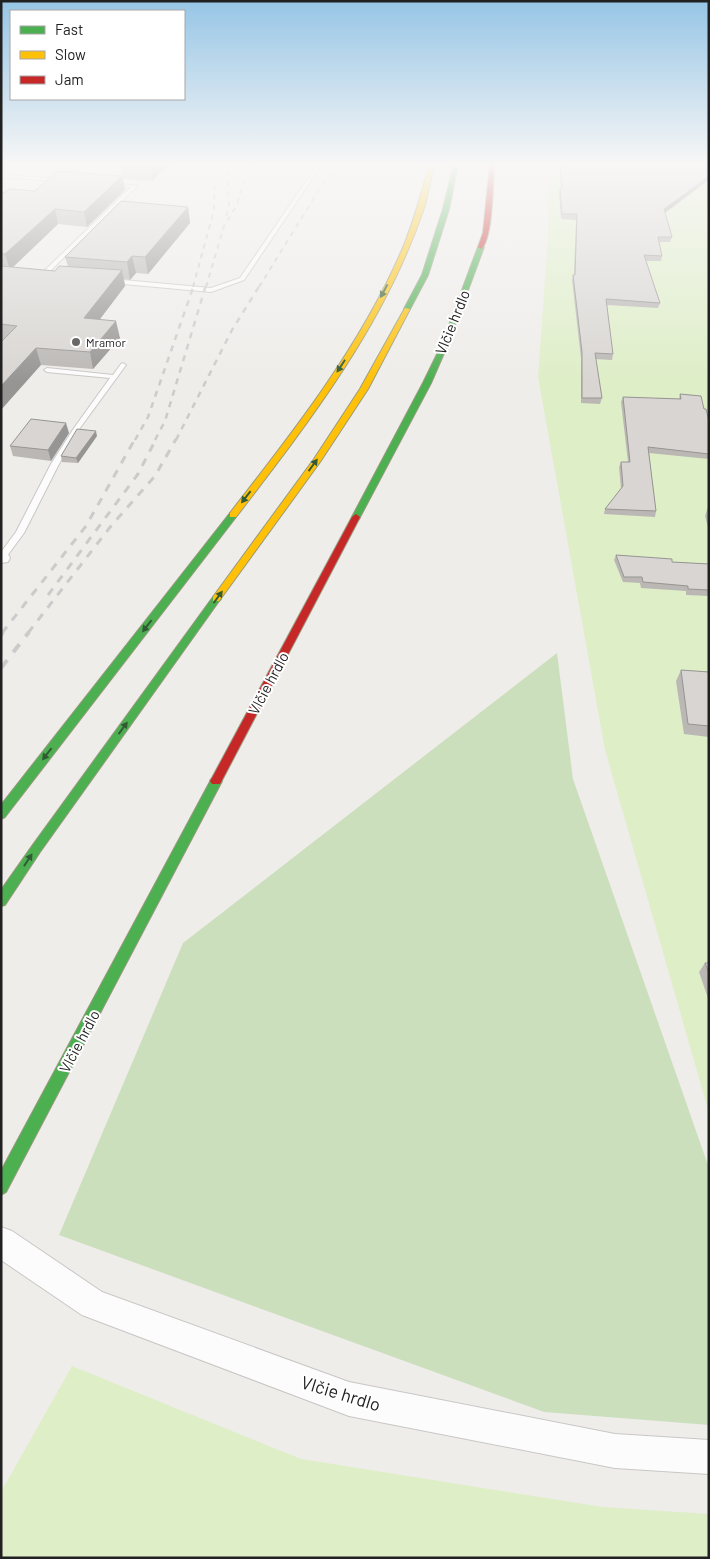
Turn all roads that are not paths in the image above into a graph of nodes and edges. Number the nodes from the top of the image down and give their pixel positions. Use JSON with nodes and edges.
{"nodes":[{"id":1,"x":83,"y":237,"type":"edge"},
{"id":2,"x":271,"y":237,"type":"edge"},
{"id":3,"x":409,"y":237,"type":"edge"},
{"id":4,"x":437,"y":237,"type":"edge"},
{"id":5,"x":485,"y":237,"type":"edge"},
{"id":6,"x":34,"y":275,"type":"edge"},
{"id":7,"x":42,"y":276,"type":"junction"},
{"id":8,"x":52,"y":277,"type":"edge"},
{"id":9,"x":108,"y":281,"type":"edge"},
{"id":10,"x":123,"y":366,"type":"dead end"},
{"id":11,"x":47,"y":370,"type":"dead end"},
{"id":12,"x":115,"y":377,"type":"junction"},
{"id":13,"x":1,"y":558,"type":"edge"},
{"id":14,"x":1,"y":814,"type":"edge"},
{"id":15,"x":1,"y":901,"type":"edge"},
{"id":16,"x":1,"y":1187,"type":"edge"},
{"id":17,"x":1,"y":1242,"type":"edge"},
{"id":18,"x":709,"y":1457,"type":"edge"}],
"edges":[{"from":1,"to":7,"type":"lane"},
{"from":2,"to":9,"type":"lane"},
{"from":3,"to":14,"type":"main road","one_way":true},
{"from":15,"to":4,"type":"main road","one_way":true},
{"from":5,"to":16,"type":"main road","name":"Vlčie hrdlo"},
{"from":6,"to":7,"type":"lane"},
{"from":7,"to":8,"type":"lane"},
{"from":10,"to":12,"type":"lane"},
{"from":11,"to":12,"type":"lane"},
{"from":12,"to":13,"type":"lane"},
{"from":17,"to":18,"type":"street","name":"Vlčie hrdlo"}]}
